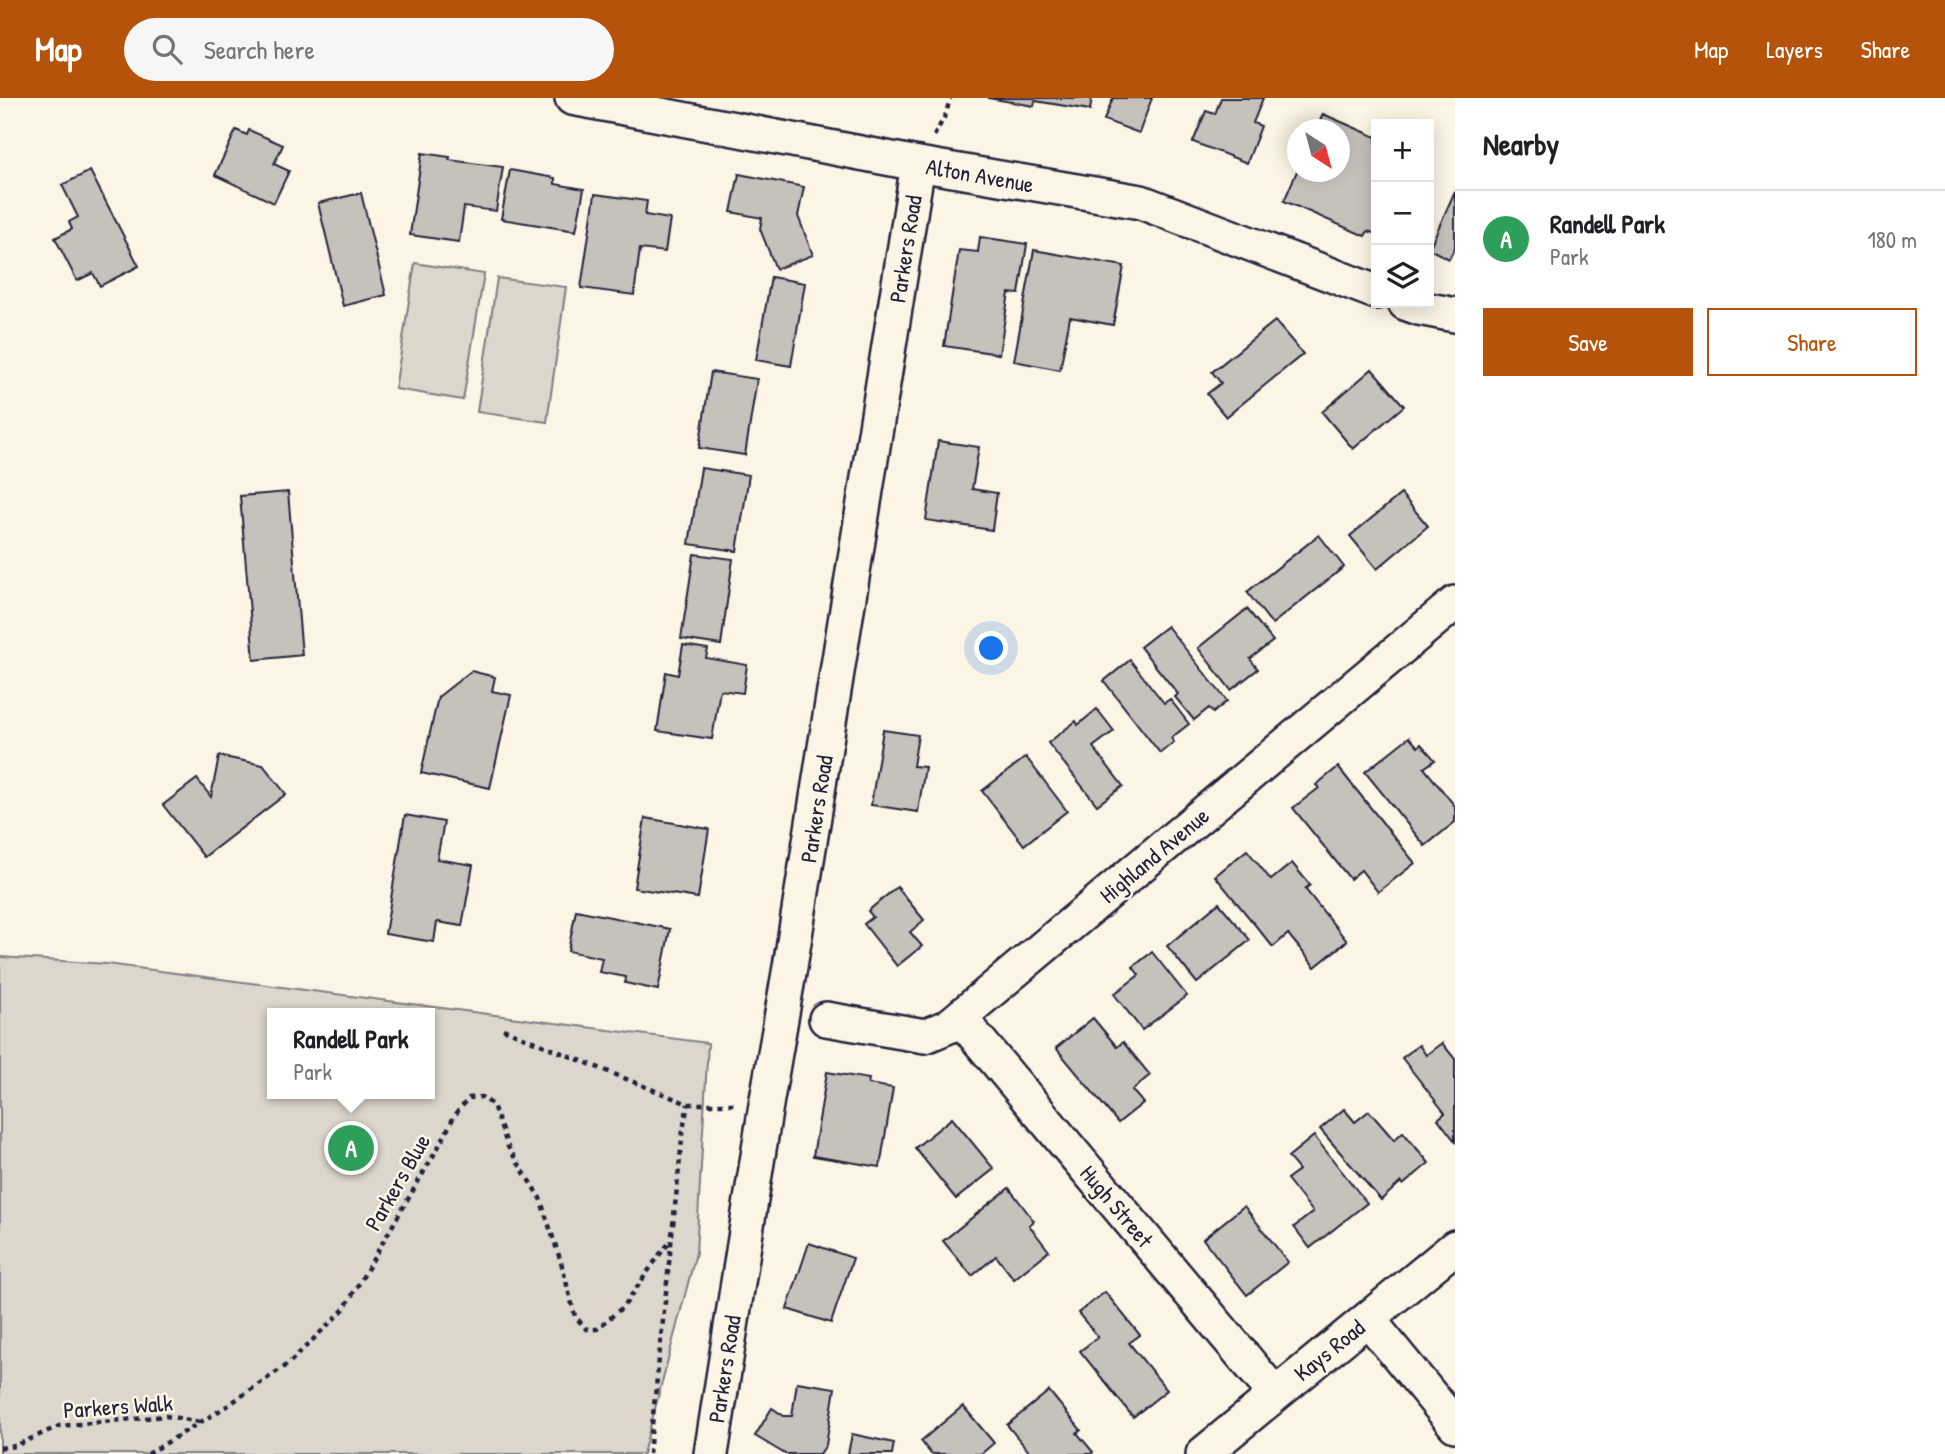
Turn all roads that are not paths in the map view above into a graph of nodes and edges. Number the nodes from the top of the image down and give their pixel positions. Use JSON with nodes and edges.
{"nodes":[{"id":1,"x":572,"y":98,"type":"edge"},
{"id":2,"x":918,"y":164,"type":"junction"},
{"id":3,"x":1371,"y":290,"type":"edge"},
{"id":4,"x":1419,"y":308,"type":"edge"},
{"id":5,"x":1455,"y":315,"type":"edge"},
{"id":6,"x":1455,"y":603,"type":"edge"},
{"id":7,"x":960,"y":1018,"type":"junction"},
{"id":8,"x":827,"y":1019,"type":"dead end"},
{"id":9,"x":1455,"y":1247,"type":"edge"},
{"id":10,"x":1368,"y":1319,"type":"junction"},
{"id":11,"x":1275,"y":1394,"type":"junction"},
{"id":12,"x":1455,"y":1425,"type":"edge"},
{"id":13,"x":711,"y":1454,"type":"edge"},
{"id":14,"x":1203,"y":1454,"type":"edge"}],
"edges":[{"from":1,"to":2,"type":"street","name":"Alton Avenue"},
{"from":2,"to":3,"type":"street","name":"Alton Avenue"},
{"from":2,"to":13,"type":"street","name":"Parkers Road"},
{"from":4,"to":5,"type":"street"},
{"from":6,"to":7,"type":"street","name":"Highland Avenue"},
{"from":7,"to":8,"type":"street","name":"Highland Avenue"},
{"from":7,"to":11,"type":"street","name":"Hugh Street"},
{"from":9,"to":10,"type":"street","name":"Kays Road"},
{"from":10,"to":11,"type":"street","name":"Kays Road"},
{"from":10,"to":12,"type":"street"},
{"from":11,"to":14,"type":"street","name":"Kays Road"}]}
